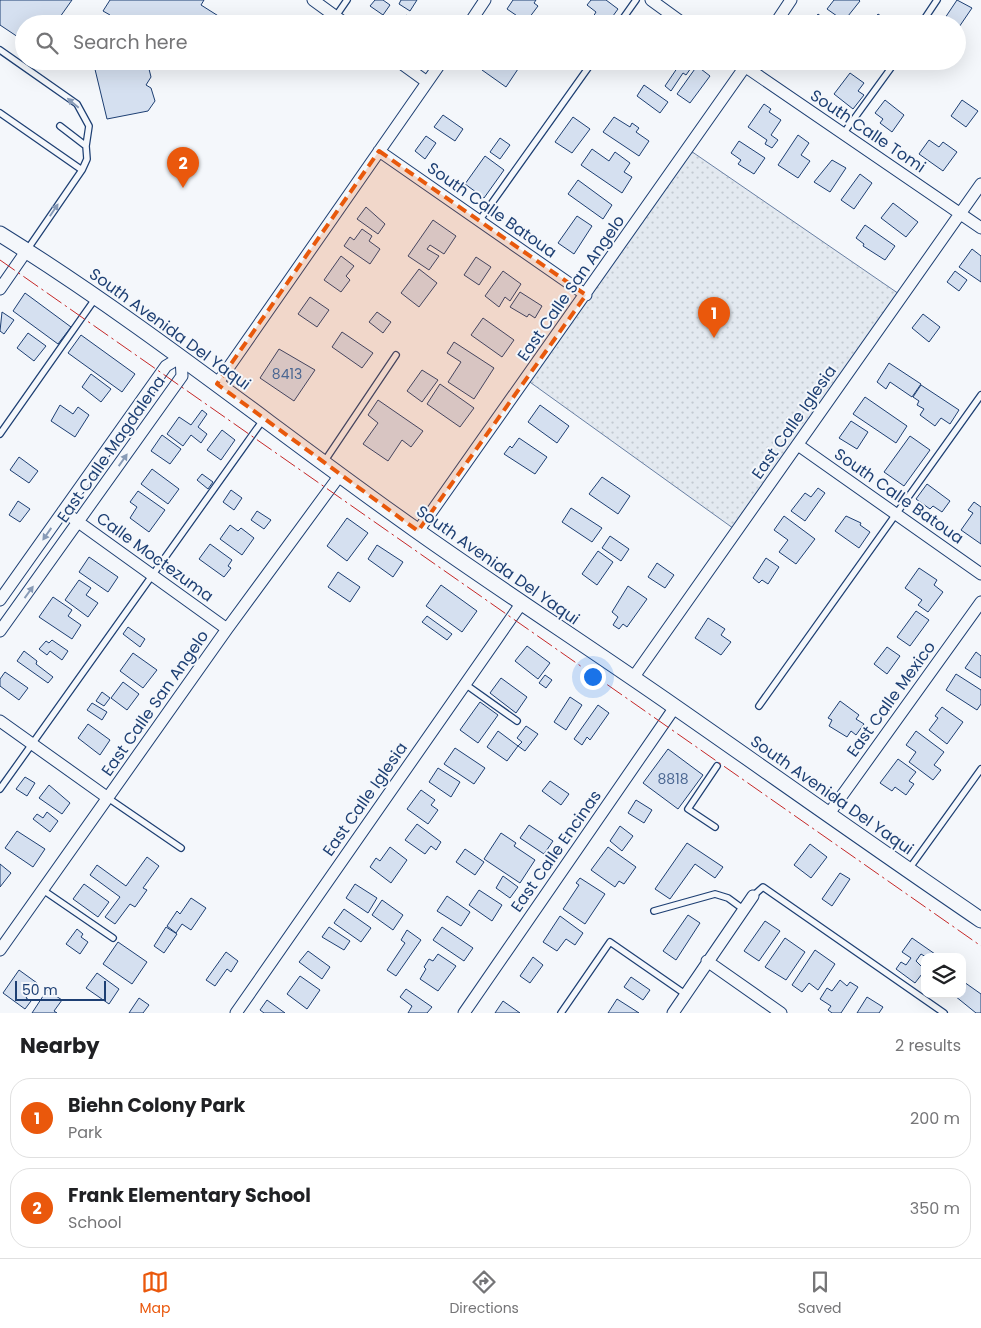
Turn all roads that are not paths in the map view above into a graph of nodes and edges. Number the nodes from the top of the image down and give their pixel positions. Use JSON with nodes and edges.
{"nodes":[{"id":1,"x":313,"y":0,"type":"edge"},
{"id":2,"x":347,"y":0,"type":"edge"},
{"id":3,"x":486,"y":0,"type":"edge"},
{"id":4,"x":636,"y":0,"type":"edge"},
{"id":5,"x":651,"y":0,"type":"edge"},
{"id":6,"x":792,"y":0,"type":"edge"},
{"id":7,"x":937,"y":0,"type":"edge"},
{"id":8,"x":335,"y":15,"type":"edge"},
{"id":9,"x":337,"y":15,"type":"edge"},
{"id":10,"x":475,"y":15,"type":"edge"},
{"id":11,"x":625,"y":15,"type":"edge"},
{"id":12,"x":672,"y":15,"type":"edge"},
{"id":13,"x":781,"y":15,"type":"edge"},
{"id":14,"x":927,"y":15,"type":"edge"},
{"id":15,"x":0,"y":50,"type":"edge"},
{"id":16,"x":15,"y":61,"type":"edge"},
{"id":17,"x":29,"y":70,"type":"edge"},
{"id":18,"x":410,"y":70,"type":"edge"},
{"id":19,"x":436,"y":70,"type":"edge"},
{"id":20,"x":587,"y":70,"type":"edge"},
{"id":21,"x":739,"y":70,"type":"edge"},
{"id":22,"x":754,"y":70,"type":"edge"},
{"id":23,"x":890,"y":70,"type":"edge"},
{"id":24,"x":427,"y":82,"type":"junction"},
{"id":25,"x":0,"y":113,"type":"edge"},
{"id":26,"x":60,"y":126,"type":"dead end"},
{"id":27,"x":844,"y":134,"type":"junction"},
{"id":28,"x":86,"y":146,"type":"junction"},
{"id":29,"x":379,"y":151,"type":"junction"},
{"id":30,"x":82,"y":170,"type":"junction"},
{"id":31,"x":981,"y":184,"type":"edge"},
{"id":32,"x":960,"y":214,"type":"junction"},
{"id":33,"x":479,"y":221,"type":"junction"},
{"id":34,"x":981,"y":228,"type":"edge"},
{"id":35,"x":0,"y":234,"type":"edge"},
{"id":36,"x":27,"y":250,"type":"junction"},
{"id":37,"x":0,"y":289,"type":"edge"},
{"id":38,"x":586,"y":295,"type":"junction"},
{"id":39,"x":97,"y":297,"type":"junction"},
{"id":40,"x":396,"y":355,"type":"dead end"},
{"id":41,"x":181,"y":357,"type":"junction"},
{"id":42,"x":218,"y":384,"type":"junction"},
{"id":43,"x":981,"y":395,"type":"edge"},
{"id":44,"x":263,"y":420,"type":"junction"},
{"id":45,"x":0,"y":434,"type":"edge"},
{"id":46,"x":798,"y":445,"type":"junction"},
{"id":47,"x":323,"y":463,"type":"junction"},
{"id":48,"x":340,"y":476,"type":"junction"},
{"id":49,"x":63,"y":511,"type":"junction"},
{"id":50,"x":896,"y":514,"type":"junction"},
{"id":51,"x":79,"y":522,"type":"junction"},
{"id":52,"x":418,"y":531,"type":"junction"},
{"id":53,"x":981,"y":574,"type":"edge"},
{"id":54,"x":153,"y":576,"type":"junction"},
{"id":55,"x":0,"y":600,"type":"edge"},
{"id":56,"x":981,"y":602,"type":"edge"},
{"id":57,"x":521,"y":604,"type":"junction"},
{"id":58,"x":227,"y":629,"type":"junction"},
{"id":59,"x":0,"y":632,"type":"edge"},
{"id":60,"x":633,"y":678,"type":"junction"},
{"id":61,"x":465,"y":684,"type":"junction"},
{"id":62,"x":759,"y":706,"type":"dead end"},
{"id":63,"x":676,"y":707,"type":"junction"},
{"id":64,"x":0,"y":721,"type":"edge"},
{"id":65,"x":517,"y":721,"type":"dead end"},
{"id":66,"x":32,"y":744,"type":"junction"},
{"id":67,"x":717,"y":766,"type":"dead end"},
{"id":68,"x":981,"y":769,"type":"edge"},
{"id":69,"x":0,"y":789,"type":"edge"},
{"id":70,"x":108,"y":798,"type":"junction"},
{"id":71,"x":828,"y":815,"type":"junction"},
{"id":72,"x":715,"y":826,"type":"dead end"},
{"id":73,"x":181,"y":848,"type":"dead end"},
{"id":74,"x":908,"y":870,"type":"junction"},
{"id":75,"x":43,"y":890,"type":"junction"},
{"id":76,"x":753,"y":896,"type":"joint"},
{"id":77,"x":744,"y":909,"type":"junction"},
{"id":78,"x":654,"y":910,"type":"dead end"},
{"id":79,"x":981,"y":920,"type":"edge"},
{"id":80,"x":113,"y":938,"type":"dead end"},
{"id":81,"x":0,"y":950,"type":"edge"},
{"id":82,"x":707,"y":961,"type":"junction"},
{"id":83,"x":685,"y":994,"type":"junction"},
{"id":84,"x":236,"y":1013,"type":"edge"},
{"id":85,"x":464,"y":1013,"type":"edge"},
{"id":86,"x":561,"y":1013,"type":"edge"},
{"id":87,"x":673,"y":1013,"type":"edge"},
{"id":88,"x":781,"y":1013,"type":"edge"},
{"id":89,"x":944,"y":1013,"type":"edge"}],
"edges":[{"from":1,"to":8,"type":"street"},
{"from":2,"to":9,"type":"lane"},
{"from":3,"to":10,"type":"street"},
{"from":4,"to":11,"type":"lane"},
{"from":5,"to":12,"type":"street"},
{"from":6,"to":13,"type":"street"},
{"from":7,"to":14,"type":"lane"},
{"from":16,"to":15,"type":"lane","one_way":true},
{"from":28,"to":17,"type":"lane","one_way":true},
{"from":18,"to":24,"type":"street"},
{"from":19,"to":24,"type":"street"},
{"from":20,"to":33,"type":"lane"},
{"from":21,"to":38,"type":"street","name":"East Calle San Angelo"},
{"from":22,"to":27,"type":"street","name":"South Calle Tomi"},
{"from":23,"to":27,"type":"lane"},
{"from":24,"to":29,"type":"street"},
{"from":25,"to":30,"type":"lane"},
{"from":26,"to":28,"type":"lane"},
{"from":27,"to":32,"type":"street","name":"South Calle Tomi"},
{"from":28,"to":30,"type":"lane"},
{"from":29,"to":33,"type":"street","name":"South Calle Batoua"},
{"from":29,"to":42,"type":"street"},
{"from":36,"to":30,"type":"lane","one_way":true},
{"from":31,"to":32,"type":"street","name":"East Calle Iglesia"},
{"from":32,"to":34,"type":"street","name":"South Calle Tomi"},
{"from":32,"to":46,"type":"street","name":"East Calle Iglesia"},
{"from":33,"to":38,"type":"street","name":"South Calle Batoua"},
{"from":35,"to":36,"type":"street","name":"South Avenida Del Yaqui"},
{"from":36,"to":37,"type":"street"},
{"from":36,"to":39,"type":"street","name":"South Avenida Del Yaqui"},
{"from":38,"to":52,"type":"street","name":"East Calle San Angelo"},
{"from":39,"to":41,"type":"street","name":"South Avenida Del Yaqui"},
{"from":39,"to":45,"type":"lane"},
{"from":40,"to":47,"type":"lane"},
{"from":41,"to":42,"type":"street","name":"South Avenida Del Yaqui"},
{"from":41,"to":49,"type":"street","name":"East Calle Magdalena"},
{"from":51,"to":41,"type":"street","name":"East Calle Magdalena","one_way":true},
{"from":42,"to":44,"type":"street","name":"South Avenida Del Yaqui"},
{"from":43,"to":50,"type":"lane"},
{"from":44,"to":47,"type":"street","name":"South Avenida Del Yaqui"},
{"from":44,"to":54,"type":"lane"},
{"from":46,"to":50,"type":"street","name":"South Calle Batoua"},
{"from":46,"to":60,"type":"street","name":"East Calle Iglesia"},
{"from":47,"to":48,"type":"street","name":"South Avenida Del Yaqui"},
{"from":48,"to":52,"type":"street","name":"South Avenida Del Yaqui"},
{"from":48,"to":58,"type":"street","name":"East Calle San Angelo"},
{"from":49,"to":51,"type":"street","name":"Calle Moctezuma"},
{"from":49,"to":55,"type":"street","name":"East Calle Magdalena","one_way":true},
{"from":50,"to":53,"type":"street","name":"South Calle Batoua"},
{"from":50,"to":62,"type":"lane"},
{"from":51,"to":54,"type":"street","name":"Calle Moctezuma"},
{"from":59,"to":51,"type":"street","name":"East Calle Magdalena","one_way":true},
{"from":52,"to":57,"type":"street","name":"South Avenida Del Yaqui"},
{"from":54,"to":58,"type":"street","name":"Calle Moctezuma"},
{"from":54,"to":66,"type":"lane"},
{"from":56,"to":71,"type":"street","name":"East Calle Mexico"},
{"from":57,"to":60,"type":"street","name":"South Avenida Del Yaqui"},
{"from":57,"to":61,"type":"street","name":"East Calle Iglesia"},
{"from":58,"to":70,"type":"street","name":"East Calle San Angelo"},
{"from":60,"to":63,"type":"street","name":"South Avenida Del Yaqui"},
{"from":61,"to":65,"type":"lane"},
{"from":61,"to":84,"type":"street","name":"East Calle Iglesia"},
{"from":63,"to":71,"type":"street","name":"South Avenida Del Yaqui"},
{"from":63,"to":85,"type":"street","name":"East Calle Encinas"},
{"from":64,"to":66,"type":"street"},
{"from":66,"to":69,"type":"lane"},
{"from":66,"to":70,"type":"street"},
{"from":67,"to":72,"type":"lane"},
{"from":68,"to":74,"type":"lane"},
{"from":70,"to":73,"type":"lane"},
{"from":70,"to":75,"type":"street","name":"East Calle San Angelo"},
{"from":71,"to":74,"type":"street","name":"South Avenida Del Yaqui"},
{"from":74,"to":79,"type":"street","name":"South Avenida Del Yaqui"},
{"from":75,"to":80,"type":"lane"},
{"from":75,"to":81,"type":"street","name":"East Calle San Angelo"},
{"from":76,"to":77,"type":"street"},
{"from":76,"to":89,"type":"lane"},
{"from":77,"to":78,"type":"lane"},
{"from":77,"to":82,"type":"street"},
{"from":82,"to":83,"type":"street"},
{"from":82,"to":88,"type":"street"},
{"from":83,"to":86,"type":"lane"},
{"from":83,"to":87,"type":"street"}]}
